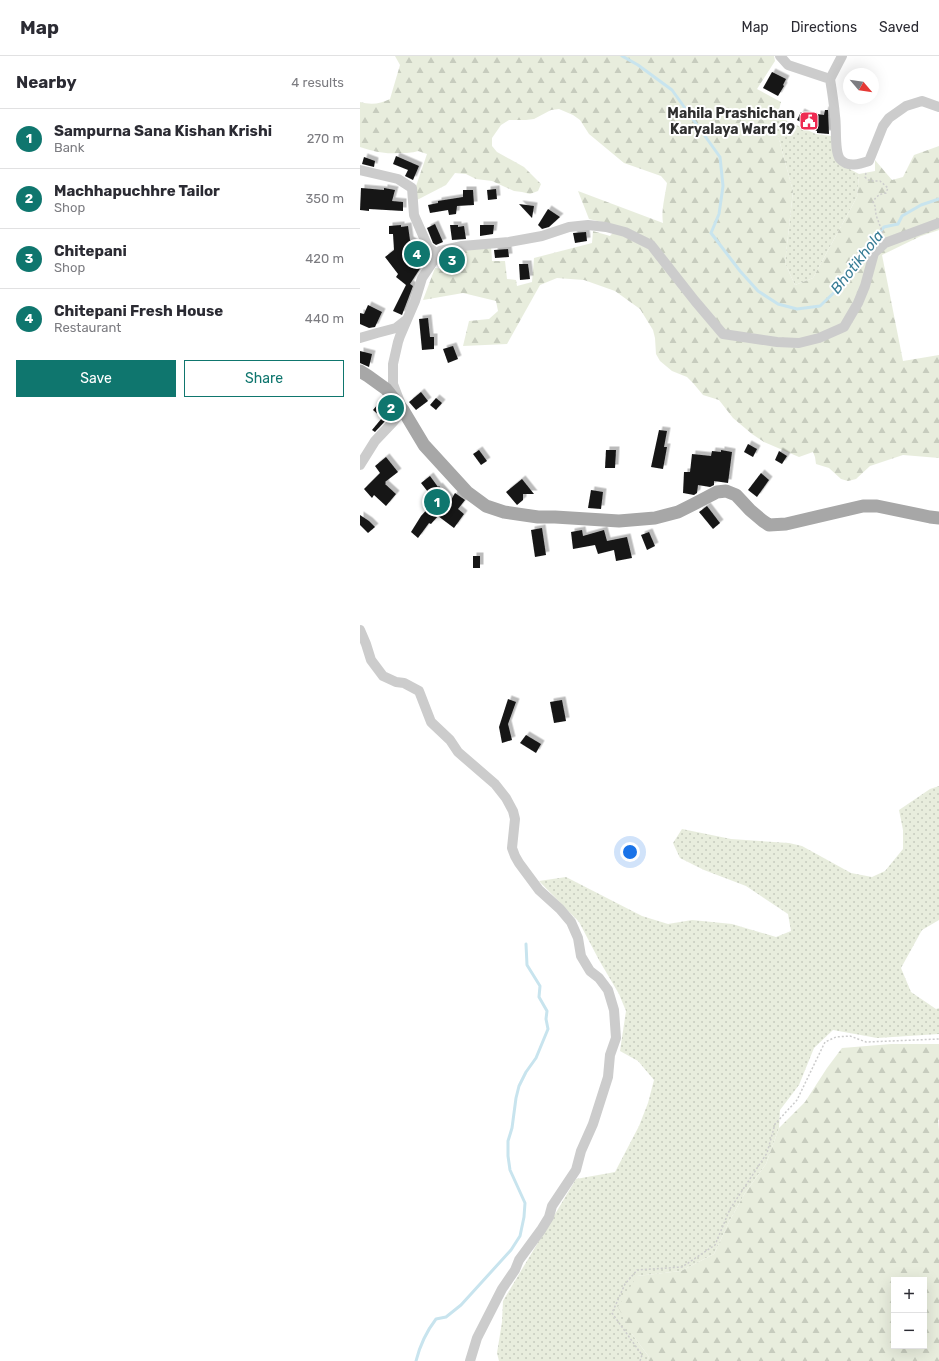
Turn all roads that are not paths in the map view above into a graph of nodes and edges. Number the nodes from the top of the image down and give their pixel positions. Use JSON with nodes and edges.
{"nodes":[{"id":1,"x":780,"y":56,"type":"edge"},
{"id":2,"x":842,"y":56,"type":"edge"},
{"id":3,"x":830,"y":79,"type":"junction"},
{"id":4,"x":939,"y":107,"type":"edge"},
{"id":5,"x":360,"y":170,"type":"edge"},
{"id":6,"x":939,"y":223,"type":"edge"},
{"id":7,"x":439,"y":255,"type":"junction"},
{"id":8,"x":407,"y":320,"type":"junction"},
{"id":9,"x":360,"y":338,"type":"edge"},
{"id":10,"x":360,"y":371,"type":"edge"},
{"id":11,"x":403,"y":410,"type":"junction"},
{"id":12,"x":360,"y":465,"type":"edge"},
{"id":13,"x":939,"y":518,"type":"edge"},
{"id":14,"x":360,"y":630,"type":"edge"},
{"id":15,"x":470,"y":1361,"type":"edge"}],
"edges":[{"from":1,"to":3,"type":"street"},
{"from":2,"to":3,"type":"street"},
{"from":3,"to":4,"type":"street"},
{"from":5,"to":7,"type":"street"},
{"from":6,"to":7,"type":"street"},
{"from":7,"to":8,"type":"street"},
{"from":8,"to":9,"type":"street"},
{"from":8,"to":11,"type":"street"},
{"from":10,"to":11,"type":"main road"},
{"from":11,"to":12,"type":"street"},
{"from":11,"to":13,"type":"main road"},
{"from":14,"to":15,"type":"street"}]}
